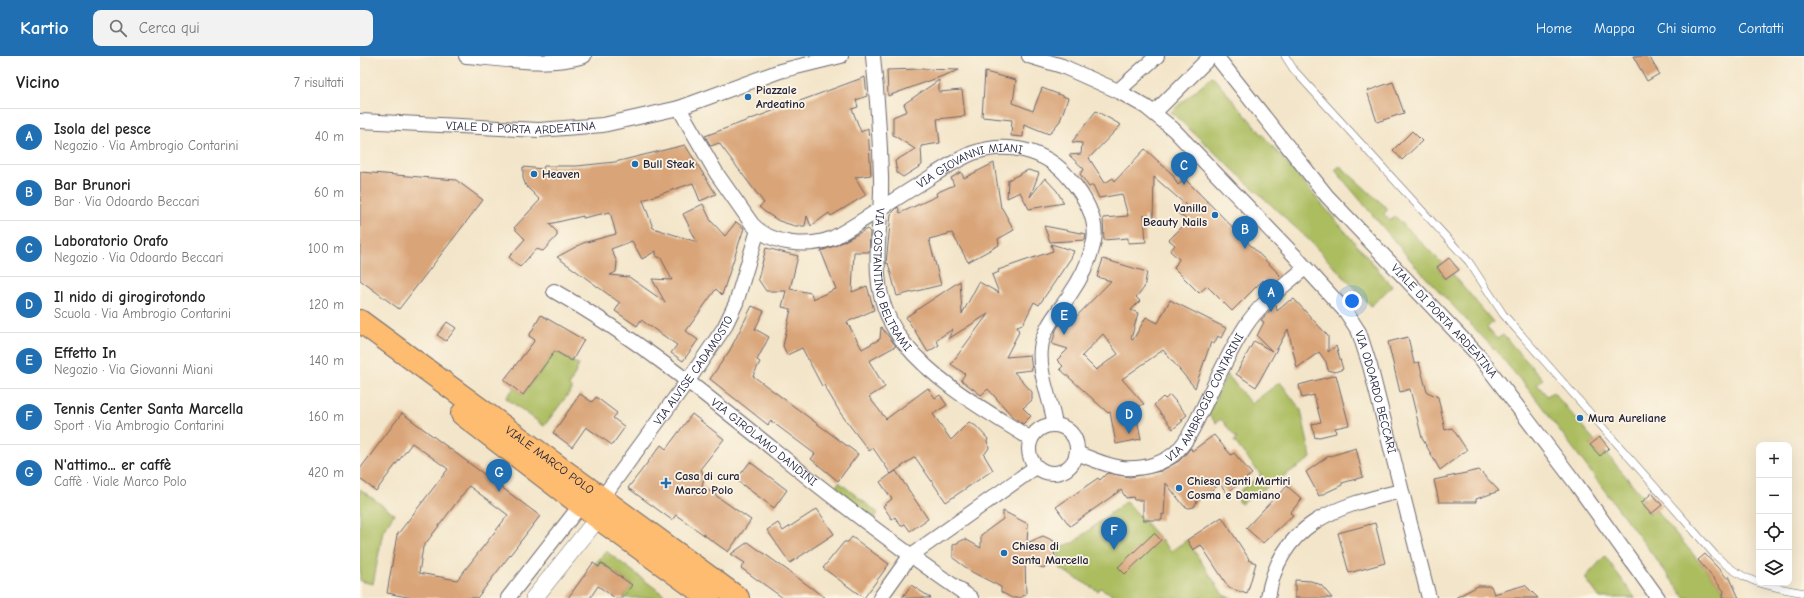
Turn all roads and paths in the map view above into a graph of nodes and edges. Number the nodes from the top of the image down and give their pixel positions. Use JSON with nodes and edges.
{"nodes":[{"id":1,"x":466,"y":56,"type":"edge"},
{"id":2,"x":584,"y":56,"type":"edge"},
{"id":3,"x":791,"y":56,"type":"edge"},
{"id":4,"x":841,"y":56,"type":"edge"},
{"id":5,"x":873,"y":56,"type":"edge"},
{"id":6,"x":1029,"y":56,"type":"edge"},
{"id":7,"x":1157,"y":56,"type":"edge"},
{"id":8,"x":1211,"y":56,"type":"edge"},
{"id":9,"x":1216,"y":56,"type":"edge"},
{"id":10,"x":1285,"y":56,"type":"edge"},
{"id":11,"x":780,"y":71,"type":"junction"},
{"id":12,"x":1118,"y":92,"type":"junction"},
{"id":13,"x":679,"y":108,"type":"junction"},
{"id":14,"x":1154,"y":113,"type":"junction"},
{"id":15,"x":360,"y":121,"type":"edge"},
{"id":16,"x":880,"y":208,"type":"junction"},
{"id":17,"x":758,"y":230,"type":"junction"},
{"id":18,"x":1305,"y":268,"type":"junction"},
{"id":19,"x":554,"y":291,"type":"dead end"},
{"id":20,"x":360,"y":321,"type":"edge"},
{"id":21,"x":360,"y":338,"type":"edge"},
{"id":22,"x":688,"y":381,"type":"junction"},
{"id":23,"x":1055,"y":425,"type":"junction"},
{"id":24,"x":1031,"y":439,"type":"junction"},
{"id":25,"x":1077,"y":453,"type":"junction"},
{"id":26,"x":1036,"y":467,"type":"junction"},
{"id":27,"x":1401,"y":491,"type":"junction"},
{"id":28,"x":594,"y":507,"type":"junction"},
{"id":29,"x":910,"y":556,"type":"junction"},
{"id":30,"x":1804,"y":594,"type":"edge"},
{"id":31,"x":508,"y":598,"type":"edge"},
{"id":32,"x":534,"y":598,"type":"edge"},
{"id":33,"x":708,"y":598,"type":"edge"},
{"id":34,"x":738,"y":598,"type":"edge"},
{"id":35,"x":880,"y":598,"type":"edge"},
{"id":36,"x":971,"y":598,"type":"edge"},
{"id":37,"x":1268,"y":598,"type":"edge"},
{"id":38,"x":1429,"y":598,"type":"edge"},
{"id":39,"x":1658,"y":598,"type":"edge"}],
"edges":[{"from":1,"to":2,"type":"street"},
{"from":3,"to":11,"type":"street"},
{"from":4,"to":11,"type":"street"},
{"from":5,"to":16,"type":"street","name":"VIA COSTANTINO BELTRAMI"},
{"from":6,"to":12,"type":"street","name":"VIA ODOARDO BECCARI"},
{"from":7,"to":12,"type":"street"},
{"from":8,"to":14,"type":"street"},
{"from":9,"to":39,"type":"street","name":"VIALE DI PORTA ARDEATINA"},
{"from":10,"to":30,"type":"lane"},
{"from":11,"to":13,"type":"street"},
{"from":12,"to":14,"type":"street","name":"VIA ODOARDO BECCARI"},
{"from":13,"to":15,"type":"street","name":"VIALE DI PORTA ARDEATINA"},
{"from":13,"to":17,"type":"street","name":"VIA GIOVANNI MIANI"},
{"from":14,"to":18,"type":"street","name":"VIA ODOARDO BECCARI"},
{"from":16,"to":17,"type":"street","name":"VIA GIOVANNI MIANI"},
{"from":16,"to":23,"type":"street","name":"VIA GIOVANNI MIANI"},
{"from":16,"to":24,"type":"street","name":"VIA COSTANTINO BELTRAMI"},
{"from":17,"to":22,"type":"street","name":"VIA ALVISE CADAMOSTO"},
{"from":18,"to":25,"type":"street","name":"VIA AMBROGIO CONTARINI"},
{"from":18,"to":27,"type":"street","name":"VIA ODOARDO BECCARI"},
{"from":19,"to":22,"type":"street","name":"VIA GIROLAMO DANDINI"},
{"from":20,"to":28,"type":"main road","name":"VIALE MARCO POLO"},
{"from":21,"to":28,"type":"main road","name":"VIALE MARCO POLO"},
{"from":22,"to":28,"type":"street","name":"VIA ALVISE CADAMOSTO"},
{"from":22,"to":29,"type":"street","name":"VIA GIROLAMO DANDINI"},
{"from":23,"to":24,"type":"street"},
{"from":23,"to":25,"type":"street"},
{"from":24,"to":26,"type":"street"},
{"from":25,"to":26,"type":"street"},
{"from":26,"to":29,"type":"street"},
{"from":27,"to":37,"type":"street"},
{"from":27,"to":38,"type":"street","name":"VIA ODOARDO BECCARI"},
{"from":28,"to":31,"type":"street","name":"VIA ALVISE CADAMOSTO"},
{"from":28,"to":32,"type":"street"},
{"from":28,"to":33,"type":"main road","name":"VIALE MARCO POLO"},
{"from":28,"to":34,"type":"main road","name":"VIALE MARCO POLO"},
{"from":29,"to":35,"type":"street"},
{"from":29,"to":36,"type":"street","name":"VIA GIROLAMO DANDINI"}]}
